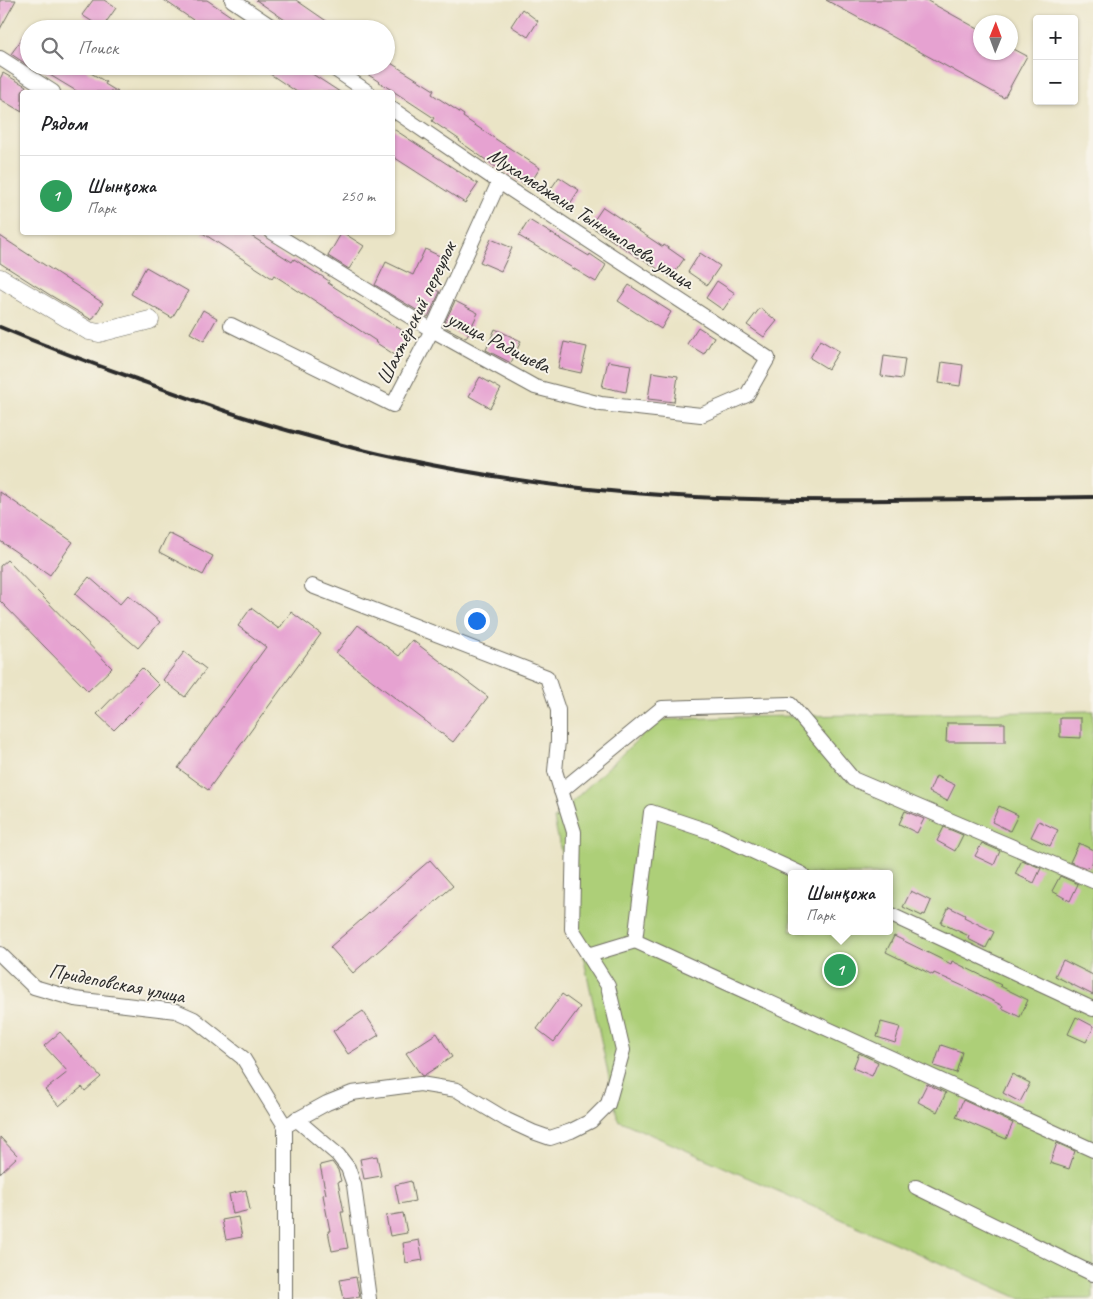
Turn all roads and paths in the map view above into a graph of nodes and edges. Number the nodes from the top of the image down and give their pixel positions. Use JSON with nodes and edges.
{"nodes":[{"id":1,"x":232,"y":0,"type":"edge"},
{"id":2,"x":262,"y":20,"type":"edge"},
{"id":3,"x":0,"y":58,"type":"edge"},
{"id":4,"x":20,"y":71,"type":"edge"},
{"id":5,"x":26,"y":75,"type":"edge"},
{"id":6,"x":343,"y":75,"type":"edge"},
{"id":7,"x":50,"y":90,"type":"edge"},
{"id":8,"x":365,"y":90,"type":"edge"},
{"id":9,"x":395,"y":111,"type":"edge"},
{"id":10,"x":499,"y":182,"type":"junction"},
{"id":11,"x":277,"y":235,"type":"edge"},
{"id":12,"x":0,"y":278,"type":"edge"},
{"id":13,"x":150,"y":320,"type":"dead end"},
{"id":14,"x":230,"y":325,"type":"dead end"},
{"id":15,"x":432,"y":330,"type":"junction"},
{"id":16,"x":768,"y":358,"type":"joint"},
{"id":17,"x":312,"y":586,"type":"dead end"},
{"id":18,"x":561,"y":791,"type":"junction"},
{"id":19,"x":793,"y":870,"type":"edge"},
{"id":20,"x":1093,"y":881,"type":"edge"},
{"id":21,"x":893,"y":916,"type":"edge"},
{"id":22,"x":635,"y":941,"type":"junction"},
{"id":23,"x":0,"y":954,"type":"edge"},
{"id":24,"x":588,"y":954,"type":"junction"},
{"id":25,"x":1093,"y":1009,"type":"edge"},
{"id":26,"x":290,"y":1122,"type":"junction"},
{"id":27,"x":1093,"y":1150,"type":"edge"},
{"id":28,"x":916,"y":1188,"type":"dead end"},
{"id":29,"x":1093,"y":1274,"type":"edge"},
{"id":30,"x":285,"y":1299,"type":"edge"},
{"id":31,"x":369,"y":1299,"type":"edge"}],
"edges":[{"from":1,"to":2,"type":"street"},
{"from":3,"to":4,"type":"street"},
{"from":5,"to":7,"type":"street"},
{"from":6,"to":8,"type":"street"},
{"from":9,"to":10,"type":"street","name":"Мухамеджана Тынышпаева улица"},
{"from":10,"to":15,"type":"street","name":"Шахтёрский переулок"},
{"from":10,"to":16,"type":"street","name":"Мухамеджана Тынышпаева улица"},
{"from":11,"to":15,"type":"street","name":"улица Радищева"},
{"from":12,"to":13,"type":"street"},
{"from":14,"to":15,"type":"street","name":"Шахтёрский переулок"},
{"from":15,"to":16,"type":"street","name":"улица Радищева"},
{"from":17,"to":18,"type":"street"},
{"from":18,"to":20,"type":"street"},
{"from":18,"to":24,"type":"street"},
{"from":19,"to":22,"type":"street"},
{"from":21,"to":25,"type":"street"},
{"from":22,"to":24,"type":"street"},
{"from":22,"to":27,"type":"street"},
{"from":23,"to":26,"type":"street","name":"Придеповская улица"},
{"from":24,"to":26,"type":"street"},
{"from":26,"to":30,"type":"street"},
{"from":26,"to":31,"type":"street"},
{"from":28,"to":29,"type":"street"}]}
